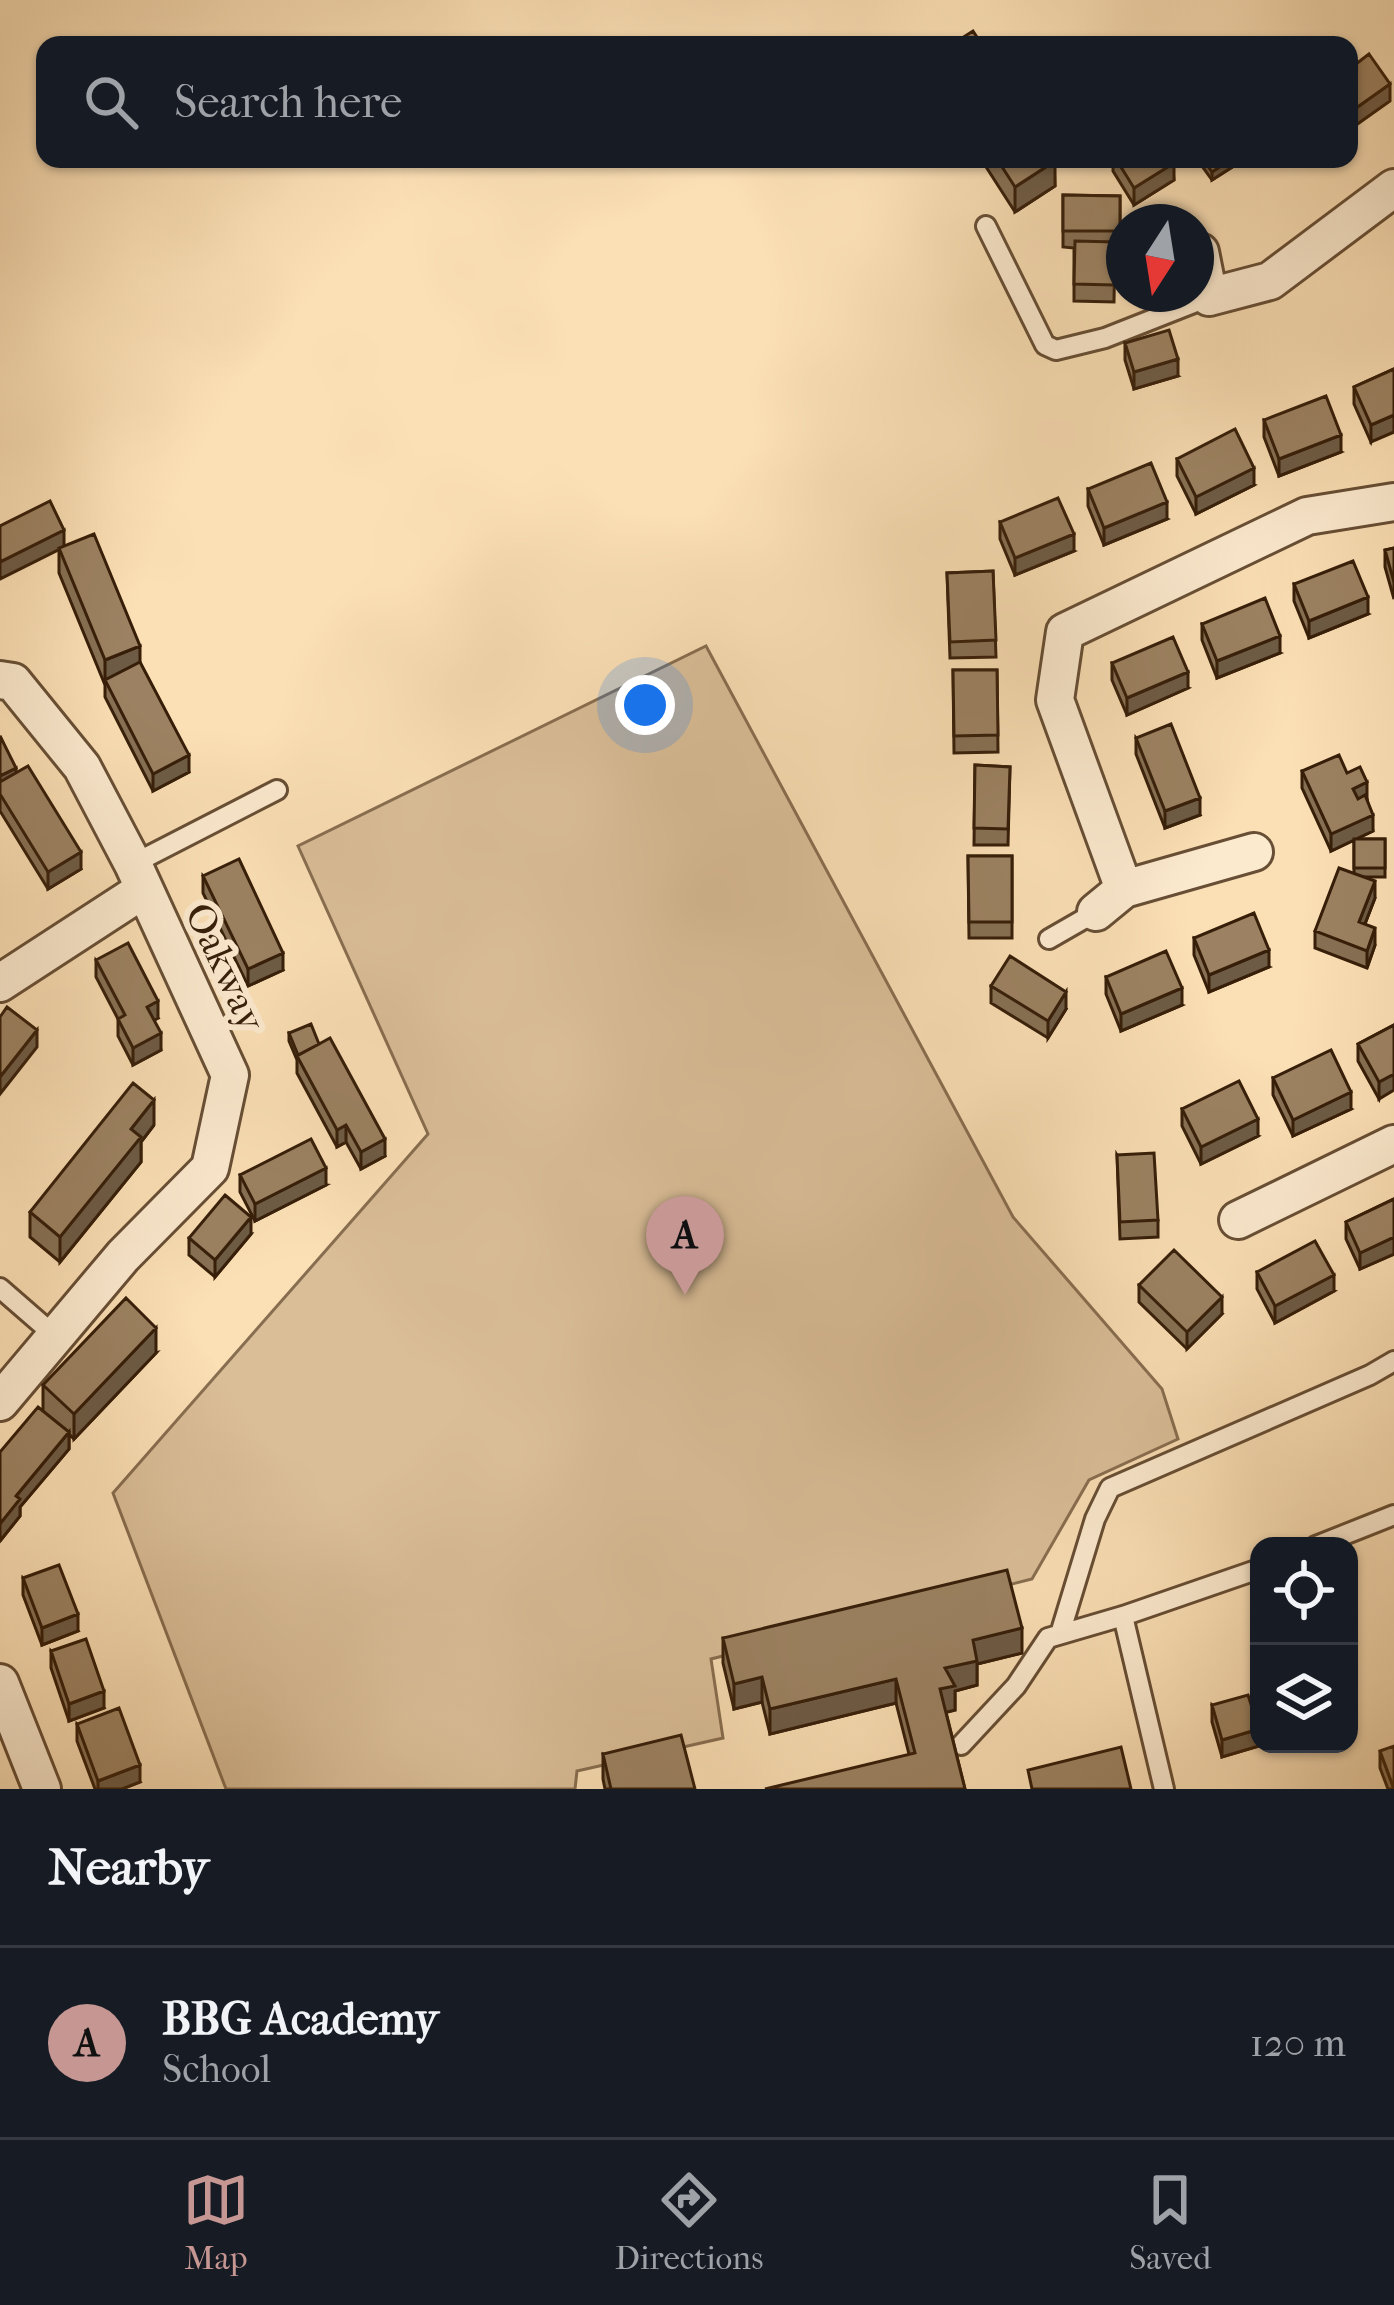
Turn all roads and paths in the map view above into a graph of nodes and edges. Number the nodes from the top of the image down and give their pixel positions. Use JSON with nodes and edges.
{"nodes":[{"id":1,"x":1394,"y":188,"type":"edge"},
{"id":2,"x":986,"y":226,"type":"dead end"},
{"id":3,"x":1214,"y":296,"type":"edge"},
{"id":4,"x":1171,"y":312,"type":"edge"},
{"id":5,"x":1394,"y":502,"type":"edge"},
{"id":6,"x":0,"y":680,"type":"edge"},
{"id":7,"x":277,"y":790,"type":"dead end"},
{"id":8,"x":1254,"y":852,"type":"dead end"},
{"id":9,"x":138,"y":877,"type":"junction"},
{"id":10,"x":1110,"y":901,"type":"junction"},
{"id":11,"x":1049,"y":939,"type":"dead end"},
{"id":12,"x":0,"y":983,"type":"edge"},
{"id":13,"x":1394,"y":1144,"type":"edge"},
{"id":14,"x":1238,"y":1220,"type":"dead end"},
{"id":15,"x":0,"y":1288,"type":"edge"},
{"id":16,"x":54,"y":1335,"type":"junction"},
{"id":17,"x":1394,"y":1361,"type":"edge"},
{"id":18,"x":0,"y":1402,"type":"edge"},
{"id":19,"x":1394,"y":1514,"type":"edge"},
{"id":20,"x":1338,"y":1537,"type":"edge"},
{"id":21,"x":1250,"y":1572,"type":"edge"},
{"id":22,"x":1123,"y":1616,"type":"junction"},
{"id":23,"x":1060,"y":1634,"type":"junction"},
{"id":24,"x":0,"y":1683,"type":"edge"},
{"id":25,"x":961,"y":1745,"type":"dead end"},
{"id":26,"x":43,"y":1789,"type":"edge"},
{"id":27,"x":1164,"y":1789,"type":"edge"}],
"edges":[{"from":1,"to":3,"type":"street"},
{"from":2,"to":4,"type":"lane"},
{"from":5,"to":10,"type":"street"},
{"from":6,"to":9,"type":"street","name":"Oakway"},
{"from":7,"to":9,"type":"lane"},
{"from":8,"to":10,"type":"street"},
{"from":9,"to":12,"type":"street"},
{"from":9,"to":16,"type":"street","name":"Oakway"},
{"from":10,"to":11,"type":"lane"},
{"from":13,"to":14,"type":"street"},
{"from":15,"to":16,"type":"lane"},
{"from":16,"to":18,"type":"street","name":"Oakway"},
{"from":17,"to":23,"type":"lane"},
{"from":19,"to":20,"type":"lane"},
{"from":21,"to":22,"type":"lane"},
{"from":22,"to":23,"type":"lane"},
{"from":22,"to":27,"type":"lane"},
{"from":23,"to":25,"type":"lane"},
{"from":24,"to":26,"type":"street"}]}
